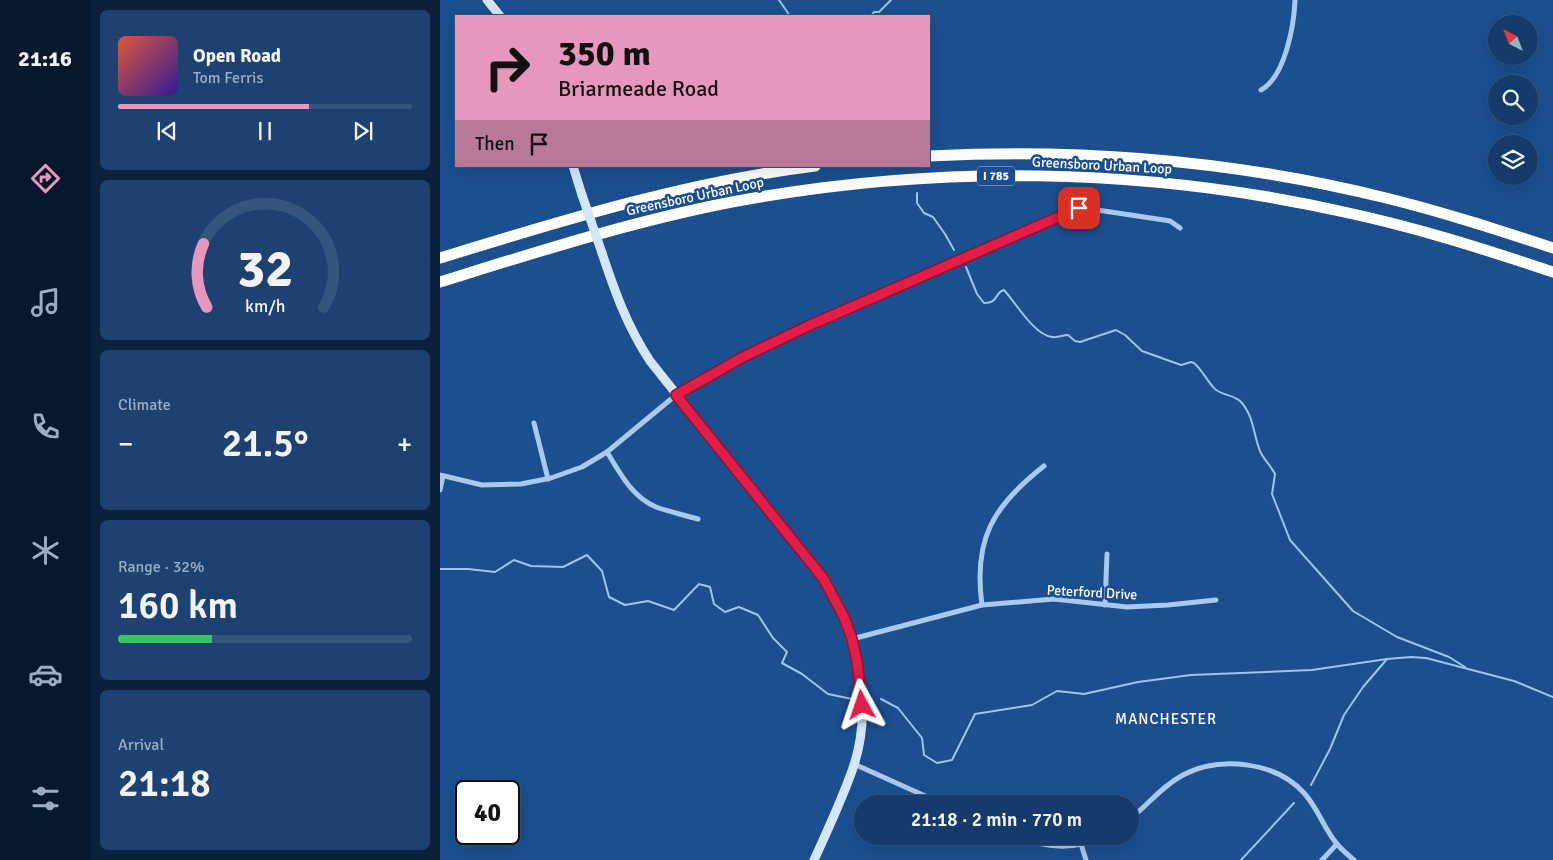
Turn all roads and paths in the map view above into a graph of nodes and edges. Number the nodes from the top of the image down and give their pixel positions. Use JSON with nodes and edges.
{"nodes":[{"id":1,"x":487,"y":0,"type":"edge"},
{"id":2,"x":1295,"y":0,"type":"edge"},
{"id":3,"x":499,"y":15,"type":"edge"},
{"id":4,"x":1261,"y":90,"type":"dead end"},
{"id":5,"x":930,"y":156,"type":"edge"},
{"id":6,"x":573,"y":167,"type":"edge"},
{"id":7,"x":809,"y":167,"type":"edge"},
{"id":8,"x":1180,"y":228,"type":"dead end"},
{"id":9,"x":1553,"y":248,"type":"edge"},
{"id":10,"x":440,"y":258,"type":"edge"},
{"id":11,"x":1553,"y":272,"type":"edge"},
{"id":12,"x":440,"y":282,"type":"edge"},
{"id":13,"x":676,"y":395,"type":"junction"},
{"id":14,"x":534,"y":423,"type":"dead end"},
{"id":15,"x":607,"y":452,"type":"junction"},
{"id":16,"x":1044,"y":466,"type":"dead end"},
{"id":17,"x":442,"y":476,"type":"edge"},
{"id":18,"x":548,"y":478,"type":"junction"},
{"id":19,"x":440,"y":490,"type":"edge"},
{"id":20,"x":698,"y":519,"type":"dead end"},
{"id":21,"x":1107,"y":554,"type":"dead end"},
{"id":22,"x":1216,"y":600,"type":"dead end"},
{"id":23,"x":982,"y":605,"type":"junction"},
{"id":24,"x":1105,"y":605,"type":"junction"},
{"id":25,"x":852,"y":639,"type":"junction"},
{"id":26,"x":854,"y":764,"type":"junction"},
{"id":27,"x":923,"y":795,"type":"edge"},
{"id":28,"x":1139,"y":811,"type":"edge"},
{"id":29,"x":1337,"y":844,"type":"junction"},
{"id":30,"x":1041,"y":845,"type":"edge"},
{"id":31,"x":1077,"y":845,"type":"edge"},
{"id":32,"x":1082,"y":845,"type":"edge"},
{"id":33,"x":814,"y":860,"type":"edge"},
{"id":34,"x":1086,"y":860,"type":"edge"},
{"id":35,"x":1322,"y":860,"type":"edge"},
{"id":36,"x":1354,"y":860,"type":"edge"}],
"edges":[{"from":1,"to":3,"type":"street"},
{"from":2,"to":4,"type":"street"},
{"from":5,"to":9,"type":"highway","name":"Greensboro Urban Loop","number":"I 785"},
{"from":6,"to":13,"type":"street","bridge":true},
{"from":7,"to":10,"type":"highway","name":"Greensboro Urban Loop"},
{"from":8,"to":13,"type":"street"},
{"from":11,"to":12,"type":"highway","name":"Greensboro Urban Loop","number":"I 785"},
{"from":13,"to":15,"type":"street"},
{"from":13,"to":25,"type":"street"},
{"from":14,"to":18,"type":"street"},
{"from":15,"to":18,"type":"street"},
{"from":15,"to":20,"type":"street"},
{"from":16,"to":23,"type":"street"},
{"from":17,"to":18,"type":"street"},
{"from":17,"to":19,"type":"street"},
{"from":21,"to":24,"type":"street"},
{"from":22,"to":24,"type":"street","name":"Peterford Drive"},
{"from":23,"to":24,"type":"street","name":"Peterford Drive"},
{"from":23,"to":25,"type":"street","name":"Peterford Drive"},
{"from":25,"to":26,"type":"street"},
{"from":26,"to":27,"type":"street"},
{"from":26,"to":33,"type":"street"},
{"from":28,"to":29,"type":"street"},
{"from":29,"to":35,"type":"street"},
{"from":29,"to":36,"type":"street"},
{"from":30,"to":31,"type":"street"},
{"from":32,"to":34,"type":"street"}]}
